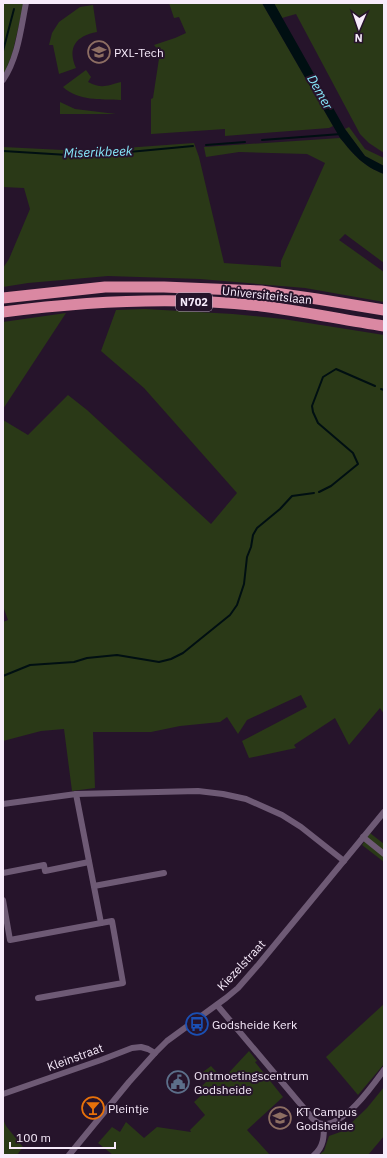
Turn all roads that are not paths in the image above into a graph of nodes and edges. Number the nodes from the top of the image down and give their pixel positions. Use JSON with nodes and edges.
{"nodes":[{"id":1,"x":26,"y":3,"type":"edge"},
{"id":2,"x":3,"y":80,"type":"edge"},
{"id":3,"x":105,"y":287,"type":"junction"},
{"id":4,"x":3,"y":298,"type":"edge"},
{"id":5,"x":104,"y":302,"type":"junction"},
{"id":6,"x":384,"y":310,"type":"edge"},
{"id":7,"x":3,"y":312,"type":"edge"},
{"id":8,"x":384,"y":326,"type":"edge"},
{"id":9,"x":76,"y":794,"type":"junction"},
{"id":10,"x":3,"y":804,"type":"edge"},
{"id":11,"x":384,"y":812,"type":"edge"},
{"id":12,"x":363,"y":837,"type":"junction"},
{"id":13,"x":384,"y":854,"type":"edge"},
{"id":14,"x":344,"y":861,"type":"junction"},
{"id":15,"x":89,"y":862,"type":"junction"},
{"id":16,"x":3,"y":872,"type":"edge"},
{"id":17,"x":164,"y":873,"type":"dead end"},
{"id":18,"x":94,"y":886,"type":"junction"},
{"id":19,"x":3,"y":900,"type":"edge"},
{"id":20,"x":100,"y":923,"type":"junction"},
{"id":21,"x":38,"y":998,"type":"dead end"},
{"id":22,"x":217,"y":1005,"type":"junction"},
{"id":23,"x":155,"y":1053,"type":"junction"},
{"id":24,"x":384,"y":1070,"type":"edge"},
{"id":25,"x":3,"y":1094,"type":"edge"},
{"id":26,"x":324,"y":1124,"type":"junction"},
{"id":27,"x":68,"y":1155,"type":"edge"},
{"id":28,"x":314,"y":1155,"type":"edge"}],
"edges":[{"from":1,"to":2,"type":"street"},
{"from":3,"to":4,"type":"highway","name":"Universiteitslaan","number":"N702"},
{"from":3,"to":5,"type":"street"},
{"from":3,"to":6,"type":"highway","name":"Universiteitslaan","number":"N702"},
{"from":5,"to":7,"type":"highway","name":"Universiteitslaan","number":"N702"},
{"from":5,"to":8,"type":"highway","name":"Universiteitslaan","number":"N702"},
{"from":9,"to":10,"type":"street"},
{"from":9,"to":14,"type":"street"},
{"from":9,"to":15,"type":"street"},
{"from":11,"to":12,"type":"street","name":"Kiezelstraat"},
{"from":12,"to":13,"type":"street"},
{"from":12,"to":14,"type":"street","name":"Kiezelstraat"},
{"from":14,"to":22,"type":"street","name":"Kiezelstraat"},
{"from":15,"to":16,"type":"street"},
{"from":15,"to":18,"type":"street"},
{"from":17,"to":18,"type":"street"},
{"from":18,"to":20,"type":"street"},
{"from":19,"to":20,"type":"street"},
{"from":20,"to":21,"type":"street"},
{"from":22,"to":23,"type":"street","name":"Kiezelstraat"},
{"from":22,"to":26,"type":"street"},
{"from":23,"to":25,"type":"street","name":"Kleinstraat"},
{"from":23,"to":27,"type":"street","name":"Kiezelstraat"},
{"from":24,"to":26,"type":"street"},
{"from":26,"to":28,"type":"street"}]}
